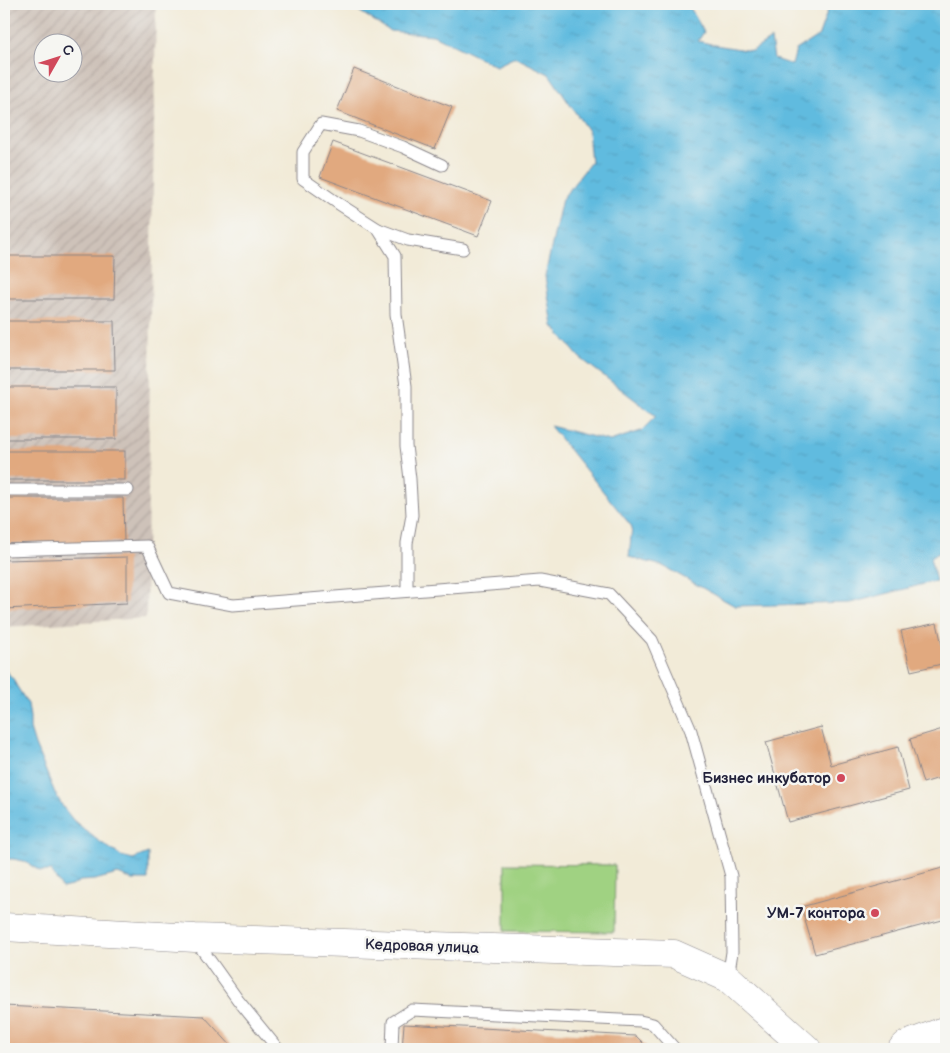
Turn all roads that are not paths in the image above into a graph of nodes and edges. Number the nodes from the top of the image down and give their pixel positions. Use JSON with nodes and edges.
{"nodes":[{"id":1,"x":442,"y":165,"type":"dead end"},
{"id":2,"x":378,"y":229,"type":"junction"},
{"id":3,"x":463,"y":249,"type":"dead end"},
{"id":4,"x":4,"y":490,"type":"edge"},
{"id":5,"x":128,"y":490,"type":"dead end"},
{"id":6,"x":4,"y":550,"type":"edge"},
{"id":7,"x":407,"y":591,"type":"junction"},
{"id":8,"x":4,"y":927,"type":"edge"},
{"id":9,"x":194,"y":938,"type":"junction"},
{"id":10,"x":728,"y":978,"type":"junction"},
{"id":11,"x":946,"y":1030,"type":"edge"},
{"id":12,"x":278,"y":1049,"type":"edge"},
{"id":13,"x":392,"y":1049,"type":"edge"},
{"id":14,"x":675,"y":1049,"type":"edge"},
{"id":15,"x":807,"y":1049,"type":"edge"},
{"id":16,"x":902,"y":1049,"type":"edge"}],
"edges":[{"from":1,"to":2,"type":"lane"},
{"from":2,"to":3,"type":"lane"},
{"from":2,"to":7,"type":"lane"},
{"from":4,"to":5,"type":"lane"},
{"from":6,"to":7,"type":"lane"},
{"from":7,"to":10,"type":"lane"},
{"from":8,"to":9,"type":"street","name":"Кедровая улица"},
{"from":9,"to":10,"type":"street","name":"Кедровая улица"},
{"from":9,"to":12,"type":"lane"},
{"from":10,"to":15,"type":"street","name":"Кедровая улица"},
{"from":11,"to":16,"type":"street"},
{"from":13,"to":14,"type":"lane"}]}
